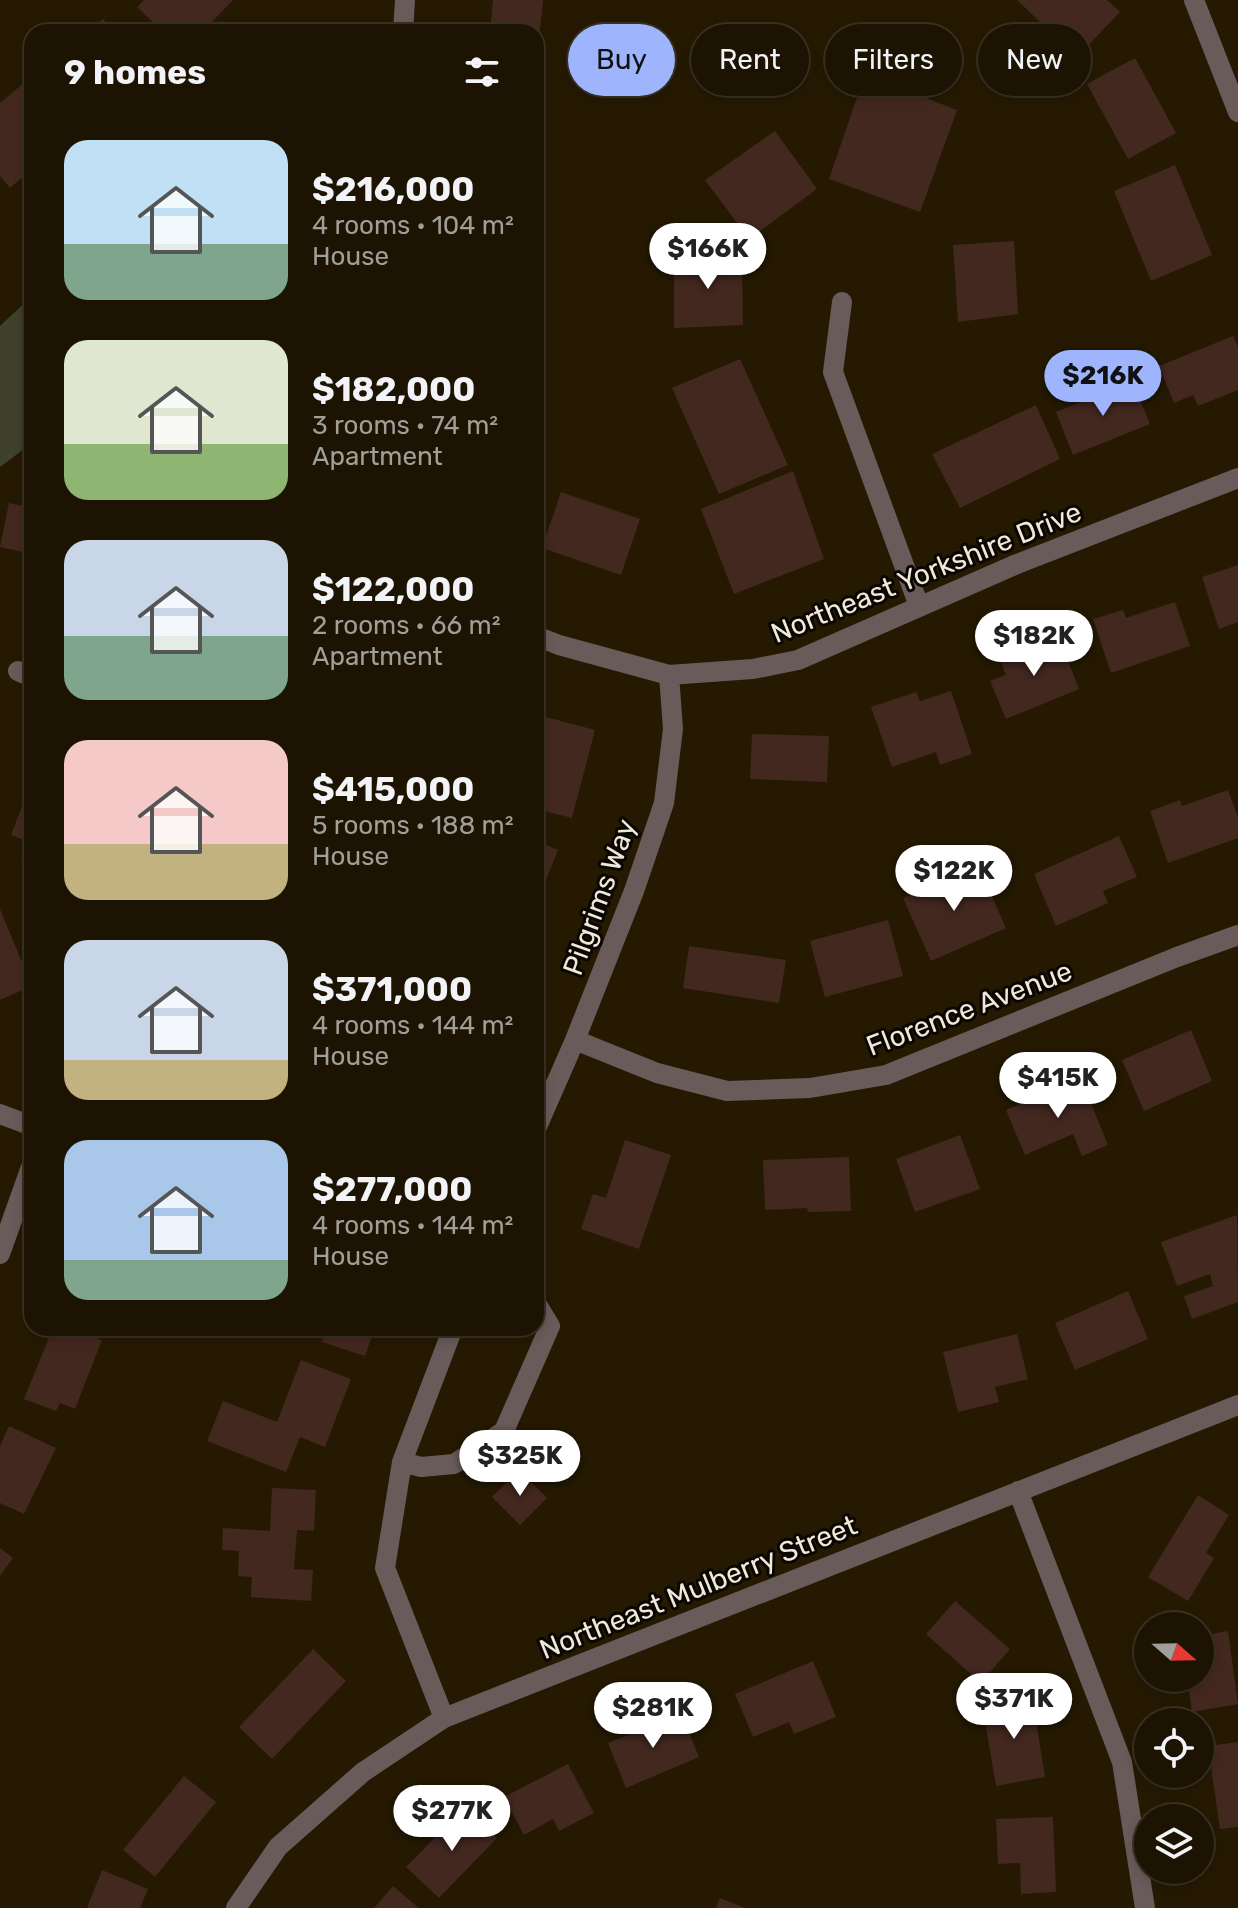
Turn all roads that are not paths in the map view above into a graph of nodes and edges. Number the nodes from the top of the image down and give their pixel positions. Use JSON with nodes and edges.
{"nodes":[{"id":1,"x":405,"y":0,"type":"edge"},
{"id":2,"x":1194,"y":0,"type":"edge"},
{"id":3,"x":404,"y":24,"type":"edge"},
{"id":4,"x":1238,"y":112,"type":"edge"},
{"id":5,"x":842,"y":302,"type":"dead end"},
{"id":6,"x":1238,"y":478,"type":"edge"},
{"id":7,"x":919,"y":606,"type":"junction"},
{"id":8,"x":544,"y":639,"type":"edge"},
{"id":9,"x":669,"y":675,"type":"junction"},
{"id":10,"x":1238,"y":935,"type":"edge"},
{"id":11,"x":575,"y":1040,"type":"junction"},
{"id":12,"x":544,"y":1111,"type":"edge"},
{"id":13,"x":0,"y":1114,"type":"edge"},
{"id":14,"x":24,"y":1123,"type":"edge"},
{"id":15,"x":24,"y":1186,"type":"edge"},
{"id":16,"x":0,"y":1254,"type":"edge"},
{"id":17,"x":544,"y":1316,"type":"edge"},
{"id":18,"x":450,"y":1336,"type":"edge"},
{"id":19,"x":1238,"y":1405,"type":"edge"},
{"id":20,"x":402,"y":1462,"type":"junction"},
{"id":21,"x":1018,"y":1491,"type":"junction"},
{"id":22,"x":444,"y":1718,"type":"junction"},
{"id":23,"x":236,"y":1908,"type":"edge"},
{"id":24,"x":1145,"y":1908,"type":"edge"}],
"edges":[{"from":1,"to":3,"type":"street"},
{"from":2,"to":4,"type":"street"},
{"from":5,"to":7,"type":"street"},
{"from":6,"to":7,"type":"street","name":"Northeast Yorkshire Drive"},
{"from":7,"to":9,"type":"street","name":"Northeast Yorkshire Drive"},
{"from":8,"to":9,"type":"street","name":"Northeast Yorkshire Drive"},
{"from":9,"to":11,"type":"street","name":"Pilgrims Way"},
{"from":10,"to":11,"type":"street","name":"Florence Avenue"},
{"from":11,"to":12,"type":"street","name":"Pilgrims Way"},
{"from":13,"to":14,"type":"street"},
{"from":15,"to":16,"type":"street"},
{"from":17,"to":20,"type":"street"},
{"from":18,"to":20,"type":"street"},
{"from":19,"to":21,"type":"street","name":"Northeast Mulberry Street"},
{"from":20,"to":22,"type":"street"},
{"from":21,"to":22,"type":"street","name":"Northeast Mulberry Street"},
{"from":21,"to":24,"type":"street"},
{"from":22,"to":23,"type":"street","name":"Northeast Mulberry Street"}]}
